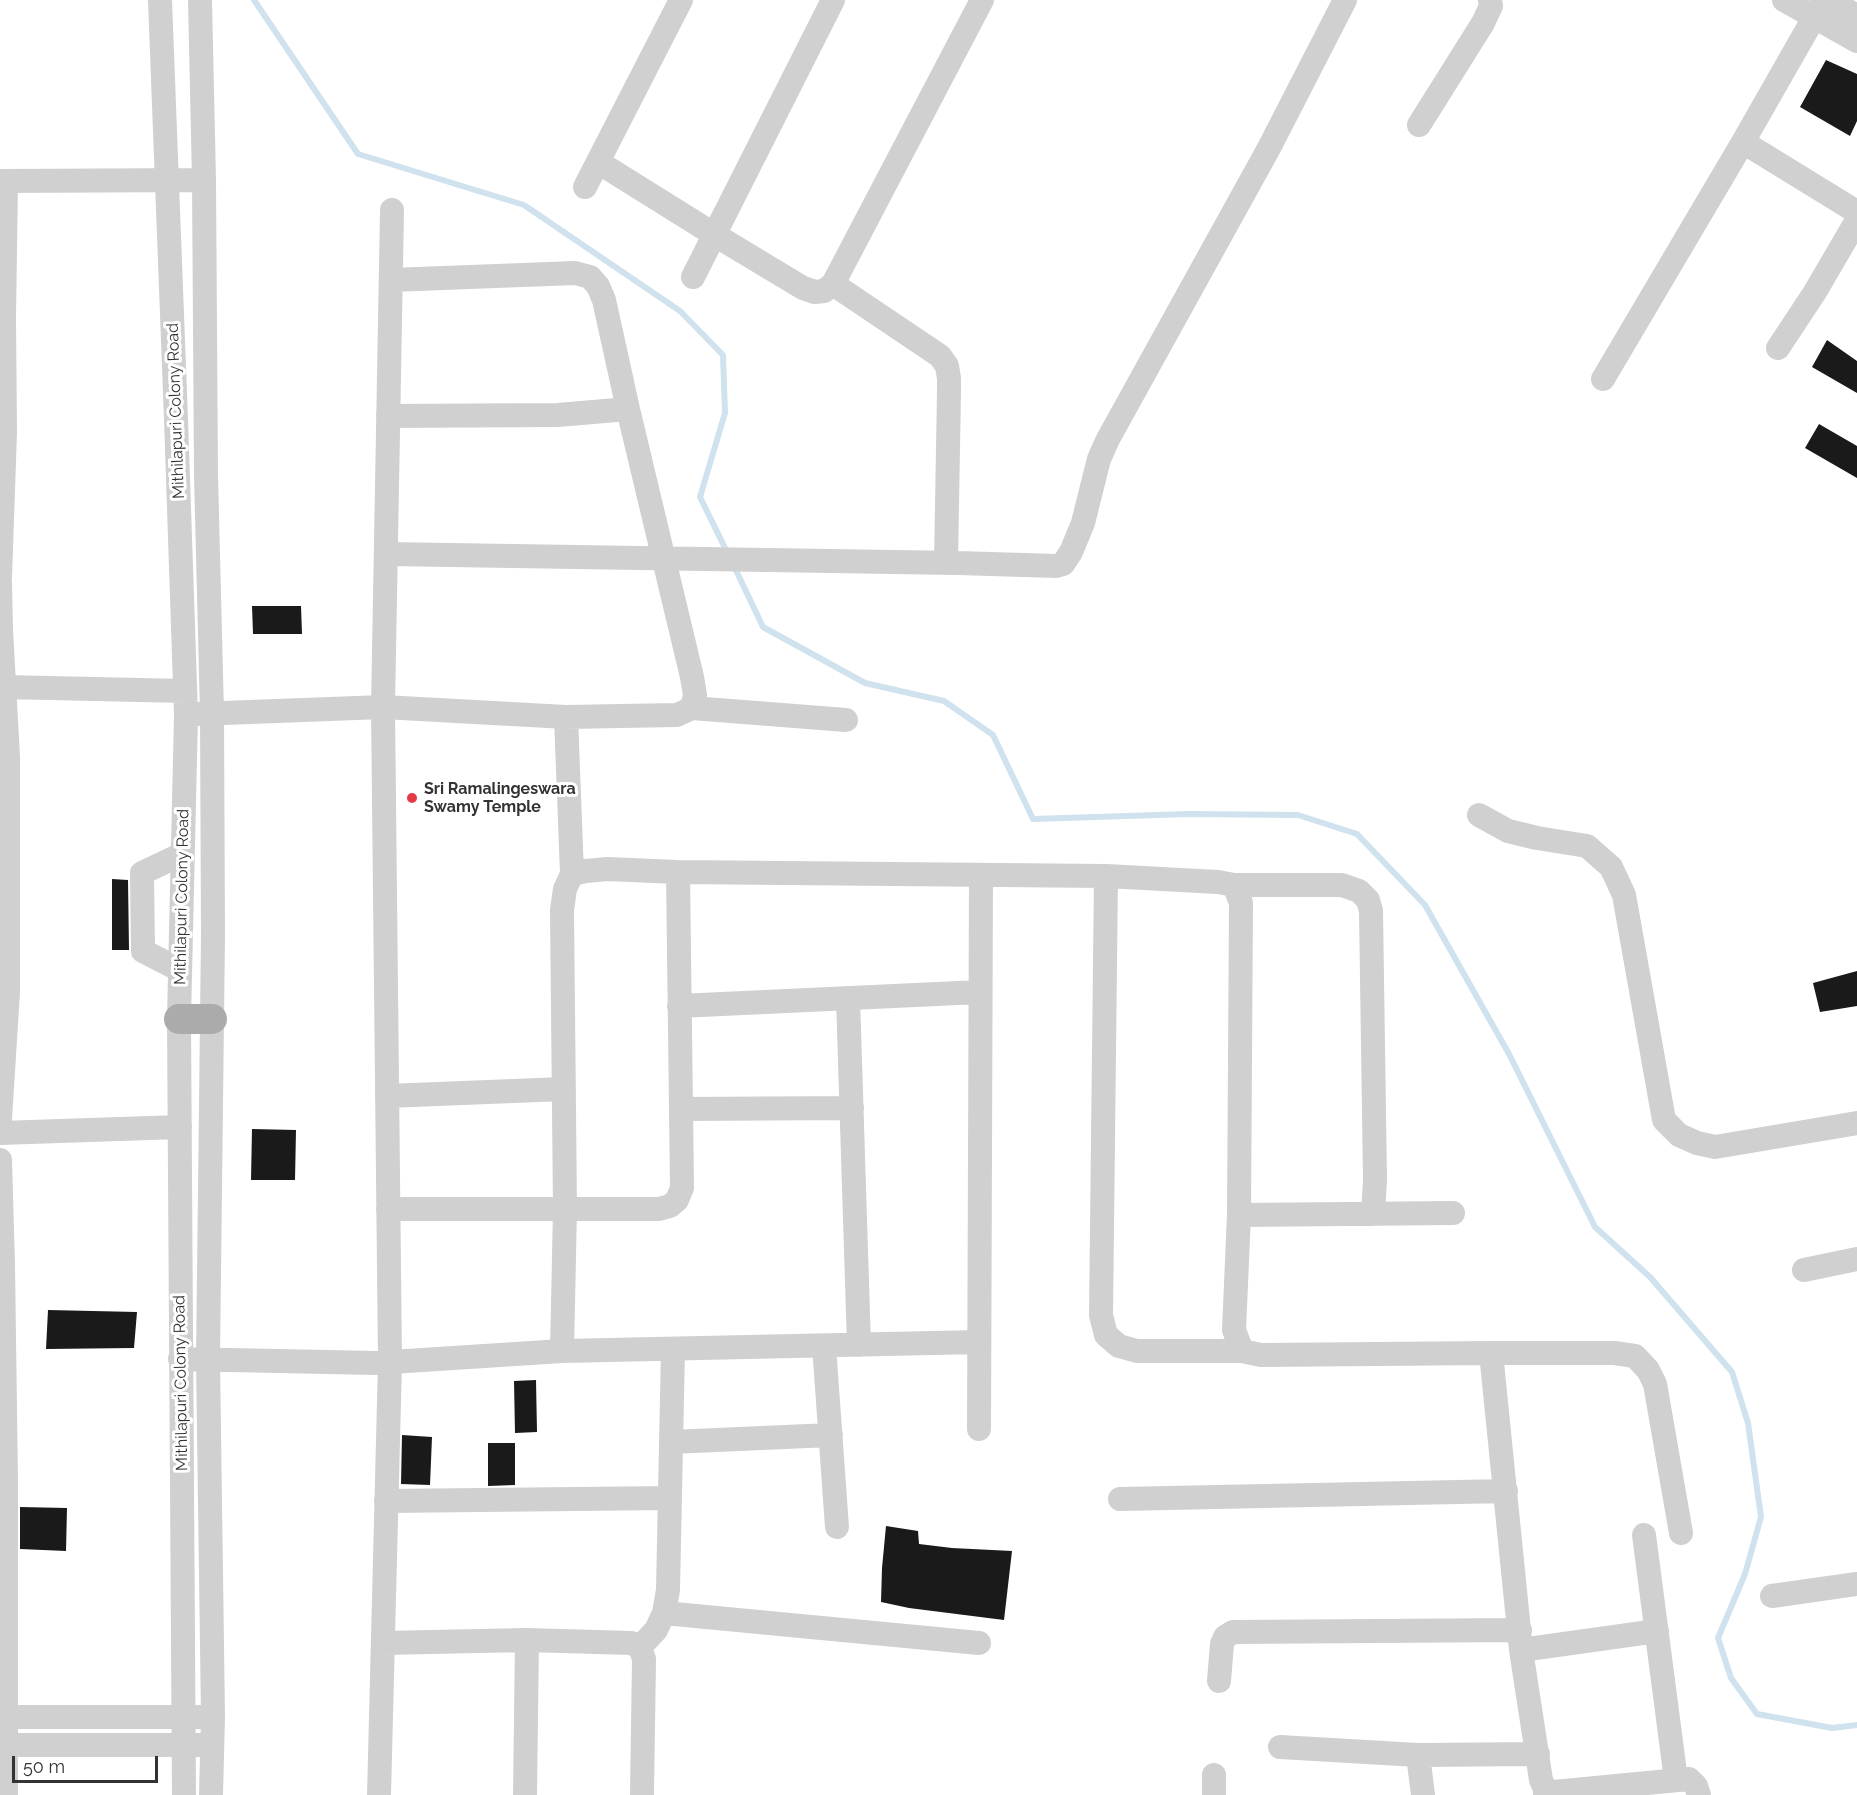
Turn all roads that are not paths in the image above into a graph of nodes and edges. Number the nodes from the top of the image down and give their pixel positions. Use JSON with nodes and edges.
{"nodes":[{"id":1,"x":160,"y":0,"type":"edge"},
{"id":2,"x":200,"y":0,"type":"edge"},
{"id":3,"x":681,"y":0,"type":"edge"},
{"id":4,"x":833,"y":0,"type":"edge"},
{"id":5,"x":982,"y":0,"type":"edge"},
{"id":6,"x":1345,"y":0,"type":"edge"},
{"id":7,"x":1490,"y":0,"type":"edge"},
{"id":8,"x":1784,"y":0,"type":"edge"},
{"id":9,"x":1823,"y":6,"type":"edge"},
{"id":10,"x":1857,"y":16,"type":"edge"},
{"id":11,"x":1857,"y":41,"type":"edge"},
{"id":12,"x":1419,"y":125,"type":"dead end"},
{"id":13,"x":1743,"y":142,"type":"junction"},
{"id":14,"x":598,"y":162,"type":"junction"},
{"id":15,"x":166,"y":179,"type":"junction"},
{"id":16,"x":204,"y":180,"type":"junction"},
{"id":17,"x":3,"y":181,"type":"edge"},
{"id":18,"x":585,"y":187,"type":"dead end"},
{"id":19,"x":392,"y":210,"type":"dead end"},
{"id":20,"x":1857,"y":212,"type":"edge"},
{"id":21,"x":1857,"y":219,"type":"edge"},
{"id":22,"x":715,"y":235,"type":"junction"},
{"id":23,"x":693,"y":277,"type":"dead end"},
{"id":24,"x":391,"y":280,"type":"junction"},
{"id":25,"x":833,"y":284,"type":"junction"},
{"id":26,"x":2,"y":319,"type":"edge"},
{"id":27,"x":1779,"y":348,"type":"dead end"},
{"id":28,"x":1604,"y":379,"type":"dead end"},
{"id":29,"x":628,"y":409,"type":"junction"},
{"id":30,"x":388,"y":416,"type":"junction"},
{"id":31,"x":1,"y":523,"type":"edge"},
{"id":32,"x":386,"y":554,"type":"junction"},
{"id":33,"x":664,"y":559,"type":"junction"},
{"id":34,"x":946,"y":563,"type":"junction"},
{"id":35,"x":0,"y":577,"type":"edge"},
{"id":36,"x":0,"y":582,"type":"edge"},
{"id":37,"x":0,"y":630,"type":"edge"},
{"id":38,"x":4,"y":687,"type":"junction"},
{"id":39,"x":185,"y":691,"type":"junction"},
{"id":40,"x":383,"y":707,"type":"junction"},
{"id":41,"x":692,"y":708,"type":"junction"},
{"id":42,"x":212,"y":713,"type":"junction"},
{"id":43,"x":186,"y":715,"type":"junction"},
{"id":44,"x":566,"y":717,"type":"junction"},
{"id":45,"x":846,"y":720,"type":"dead end"},
{"id":46,"x":4,"y":757,"type":"edge"},
{"id":47,"x":1479,"y":815,"type":"dead end"},
{"id":48,"x":182,"y":854,"type":"junction"},
{"id":49,"x":678,"y":872,"type":"junction"},
{"id":50,"x":572,"y":874,"type":"junction"},
{"id":51,"x":981,"y":875,"type":"junction"},
{"id":52,"x":1106,"y":876,"type":"junction"},
{"id":53,"x":1234,"y":885,"type":"junction"},
{"id":54,"x":180,"y":970,"type":"junction"},
{"id":55,"x":4,"y":992,"type":"edge"},
{"id":56,"x":980,"y":992,"type":"junction"},
{"id":57,"x":848,"y":998,"type":"junction"},
{"id":58,"x":679,"y":1006,"type":"junction"},
{"id":59,"x":179,"y":1019,"type":"junction"},
{"id":60,"x":212,"y":1019,"type":"junction"},
{"id":61,"x":564,"y":1089,"type":"junction"},
{"id":62,"x":387,"y":1096,"type":"junction"},
{"id":63,"x":852,"y":1108,"type":"junction"},
{"id":64,"x":681,"y":1109,"type":"junction"},
{"id":65,"x":0,"y":1119,"type":"edge"},
{"id":66,"x":1857,"y":1123,"type":"edge"},
{"id":67,"x":180,"y":1126,"type":"junction"},
{"id":68,"x":0,"y":1133,"type":"edge"},
{"id":69,"x":0,"y":1160,"type":"edge"},
{"id":70,"x":388,"y":1209,"type":"junction"},
{"id":71,"x":565,"y":1209,"type":"junction"},
{"id":72,"x":1453,"y":1213,"type":"dead end"},
{"id":73,"x":1239,"y":1215,"type":"junction"},
{"id":74,"x":1373,"y":1215,"type":"junction"},
{"id":75,"x":1857,"y":1259,"type":"edge"},
{"id":76,"x":2,"y":1264,"type":"edge"},
{"id":77,"x":1804,"y":1270,"type":"dead end"},
{"id":78,"x":979,"y":1342,"type":"junction"},
{"id":79,"x":859,"y":1345,"type":"junction"},
{"id":80,"x":824,"y":1346,"type":"junction"},
{"id":81,"x":673,"y":1349,"type":"junction"},
{"id":82,"x":562,"y":1351,"type":"junction"},
{"id":83,"x":1242,"y":1351,"type":"junction"},
{"id":84,"x":1491,"y":1353,"type":"junction"},
{"id":85,"x":180,"y":1359,"type":"junction"},
{"id":86,"x":208,"y":1359,"type":"junction"},
{"id":87,"x":390,"y":1362,"type":"junction"},
{"id":88,"x":979,"y":1429,"type":"dead end"},
{"id":89,"x":831,"y":1435,"type":"junction"},
{"id":90,"x":671,"y":1442,"type":"junction"},
{"id":91,"x":3,"y":1481,"type":"edge"},
{"id":92,"x":1506,"y":1491,"type":"junction"},
{"id":93,"x":670,"y":1498,"type":"junction"},
{"id":94,"x":1120,"y":1498,"type":"dead end"},
{"id":95,"x":386,"y":1501,"type":"junction"},
{"id":96,"x":837,"y":1527,"type":"dead end"},
{"id":97,"x":1681,"y":1533,"type":"dead end"},
{"id":98,"x":1644,"y":1535,"type":"dead end"},
{"id":99,"x":1857,"y":1584,"type":"edge"},
{"id":100,"x":3,"y":1589,"type":"edge"},
{"id":101,"x":1773,"y":1596,"type":"dead end"},
{"id":102,"x":664,"y":1613,"type":"junction"},
{"id":103,"x":1657,"y":1631,"type":"junction"},
{"id":104,"x":527,"y":1640,"type":"junction"},
{"id":105,"x":1521,"y":1640,"type":"junction"},
{"id":106,"x":383,"y":1643,"type":"junction"},
{"id":107,"x":979,"y":1643,"type":"dead end"},
{"id":108,"x":640,"y":1647,"type":"junction"},
{"id":109,"x":1219,"y":1681,"type":"dead end"},
{"id":110,"x":3,"y":1717,"type":"edge"},
{"id":111,"x":185,"y":1717,"type":"junction"},
{"id":112,"x":213,"y":1718,"type":"junction"},
{"id":113,"x":3,"y":1745,"type":"edge"},
{"id":114,"x":184,"y":1745,"type":"junction"},
{"id":115,"x":212,"y":1745,"type":"junction"},
{"id":116,"x":1280,"y":1747,"type":"dead end"},
{"id":117,"x":1538,"y":1754,"type":"junction"},
{"id":118,"x":1418,"y":1755,"type":"junction"},
{"id":119,"x":1676,"y":1780,"type":"junction"},
{"id":120,"x":1545,"y":1792,"type":"edge"},
{"id":121,"x":6,"y":1795,"type":"edge"},
{"id":122,"x":184,"y":1795,"type":"edge"},
{"id":123,"x":211,"y":1795,"type":"edge"},
{"id":124,"x":379,"y":1795,"type":"edge"},
{"id":125,"x":525,"y":1795,"type":"edge"},
{"id":126,"x":642,"y":1795,"type":"edge"},
{"id":127,"x":1423,"y":1795,"type":"edge"},
{"id":128,"x":1699,"y":1795,"type":"edge"}],
"edges":[{"from":1,"to":15,"type":"street","name":"Mithilapuri Colony Road"},
{"from":2,"to":16,"type":"street","name":"Mithilapuri Colony Road"},
{"from":3,"to":14,"type":"street"},
{"from":4,"to":22,"type":"street"},
{"from":5,"to":25,"type":"street"},
{"from":6,"to":34,"type":"street"},
{"from":7,"to":12,"type":"street"},
{"from":8,"to":9,"type":"street"},
{"from":9,"to":10,"type":"street"},
{"from":9,"to":11,"type":"street"},
{"from":9,"to":13,"type":"street"},
{"from":13,"to":20,"type":"street"},
{"from":13,"to":28,"type":"street"},
{"from":14,"to":18,"type":"street"},
{"from":14,"to":22,"type":"street"},
{"from":15,"to":16,"type":"street"},
{"from":15,"to":17,"type":"street"},
{"from":15,"to":39,"type":"street","name":"Mithilapuri Colony Road"},
{"from":16,"to":42,"type":"street","name":"Mithilapuri Colony Road"},
{"from":17,"to":26,"type":"street"},
{"from":19,"to":24,"type":"street"},
{"from":21,"to":27,"type":"street"},
{"from":22,"to":23,"type":"street"},
{"from":22,"to":25,"type":"street"},
{"from":24,"to":29,"type":"street"},
{"from":24,"to":30,"type":"street"},
{"from":25,"to":34,"type":"street"},
{"from":26,"to":31,"type":"street"},
{"from":29,"to":30,"type":"street"},
{"from":29,"to":33,"type":"street"},
{"from":30,"to":32,"type":"street"},
{"from":31,"to":35,"type":"street"},
{"from":32,"to":33,"type":"street"},
{"from":32,"to":40,"type":"street"},
{"from":33,"to":34,"type":"street"},
{"from":33,"to":41,"type":"street"},
{"from":36,"to":37,"type":"street"},
{"from":37,"to":38,"type":"street"},
{"from":38,"to":39,"type":"street"},
{"from":38,"to":46,"type":"street"},
{"from":39,"to":43,"type":"street","name":"Mithilapuri Colony Road"},
{"from":40,"to":42,"type":"street"},
{"from":40,"to":44,"type":"street"},
{"from":40,"to":62,"type":"street"},
{"from":41,"to":44,"type":"street"},
{"from":41,"to":45,"type":"street"},
{"from":42,"to":43,"type":"street"},
{"from":42,"to":60,"type":"street","name":"Mithilapuri Colony Road"},
{"from":43,"to":48,"type":"street","name":"Mithilapuri Colony Road"},
{"from":44,"to":50,"type":"street"},
{"from":46,"to":55,"type":"street"},
{"from":47,"to":66,"type":"street"},
{"from":48,"to":54,"type":"street","name":"Mithilapuri Colony Road"},
{"from":48,"to":54,"type":"street"},
{"from":49,"to":50,"type":"street"},
{"from":49,"to":51,"type":"street"},
{"from":49,"to":58,"type":"street"},
{"from":50,"to":61,"type":"street"},
{"from":51,"to":52,"type":"street"},
{"from":51,"to":56,"type":"street"},
{"from":52,"to":53,"type":"street"},
{"from":52,"to":83,"type":"street"},
{"from":53,"to":73,"type":"street"},
{"from":53,"to":74,"type":"street"},
{"from":54,"to":59,"type":"street","name":"Mithilapuri Colony Road"},
{"from":55,"to":65,"type":"street"},
{"from":56,"to":57,"type":"street"},
{"from":56,"to":78,"type":"street"},
{"from":57,"to":58,"type":"street"},
{"from":57,"to":63,"type":"street"},
{"from":58,"to":64,"type":"street"},
{"from":59,"to":60,"type":"main road"},
{"from":59,"to":67,"type":"street","name":"Mithilapuri Colony Road"},
{"from":60,"to":86,"type":"street","name":"Mithilapuri Colony Road"},
{"from":61,"to":62,"type":"street"},
{"from":61,"to":71,"type":"street"},
{"from":62,"to":70,"type":"street"},
{"from":63,"to":64,"type":"street"},
{"from":63,"to":79,"type":"street"},
{"from":64,"to":71,"type":"street"},
{"from":67,"to":68,"type":"street"},
{"from":67,"to":85,"type":"street","name":"Mithilapuri Colony Road"},
{"from":69,"to":76,"type":"street"},
{"from":70,"to":71,"type":"street"},
{"from":70,"to":87,"type":"street"},
{"from":71,"to":82,"type":"street"},
{"from":72,"to":74,"type":"street"},
{"from":73,"to":74,"type":"street"},
{"from":73,"to":83,"type":"street"},
{"from":75,"to":77,"type":"street"},
{"from":76,"to":91,"type":"street"},
{"from":78,"to":79,"type":"street"},
{"from":78,"to":88,"type":"street"},
{"from":79,"to":80,"type":"street"},
{"from":80,"to":81,"type":"street"},
{"from":80,"to":89,"type":"street"},
{"from":81,"to":82,"type":"street"},
{"from":81,"to":90,"type":"street"},
{"from":82,"to":87,"type":"street"},
{"from":83,"to":84,"type":"street"},
{"from":84,"to":92,"type":"street"},
{"from":84,"to":97,"type":"street"},
{"from":85,"to":86,"type":"street"},
{"from":85,"to":111,"type":"street","name":"Mithilapuri Colony Road"},
{"from":86,"to":87,"type":"street"},
{"from":86,"to":112,"type":"street","name":"Mithilapuri Colony Road"},
{"from":87,"to":95,"type":"street"},
{"from":89,"to":90,"type":"street"},
{"from":89,"to":96,"type":"street"},
{"from":90,"to":93,"type":"street"},
{"from":91,"to":100,"type":"street"},
{"from":92,"to":94,"type":"street"},
{"from":92,"to":105,"type":"street"},
{"from":93,"to":95,"type":"street"},
{"from":93,"to":102,"type":"street"},
{"from":95,"to":106,"type":"street"},
{"from":98,"to":103,"type":"street"},
{"from":99,"to":101,"type":"street"},
{"from":100,"to":110,"type":"street"},
{"from":102,"to":107,"type":"street"},
{"from":102,"to":108,"type":"street"},
{"from":103,"to":105,"type":"street"},
{"from":103,"to":119,"type":"street"},
{"from":104,"to":106,"type":"street"},
{"from":104,"to":108,"type":"street"},
{"from":104,"to":125,"type":"street"},
{"from":105,"to":109,"type":"street"},
{"from":105,"to":117,"type":"street"},
{"from":106,"to":124,"type":"street"},
{"from":108,"to":126,"type":"street"},
{"from":110,"to":111,"type":"street"},
{"from":110,"to":113,"type":"street"},
{"from":111,"to":112,"type":"street"},
{"from":111,"to":114,"type":"street","name":"Mithilapuri Colony Road"},
{"from":112,"to":115,"type":"street","name":"Mithilapuri Colony Road"},
{"from":113,"to":114,"type":"street"},
{"from":113,"to":121,"type":"street"},
{"from":114,"to":115,"type":"street"},
{"from":114,"to":122,"type":"street","name":"Mithilapuri Colony Road"},
{"from":115,"to":123,"type":"street","name":"Mithilapuri Colony Road"},
{"from":116,"to":118,"type":"street"},
{"from":117,"to":118,"type":"street"},
{"from":117,"to":120,"type":"street"},
{"from":118,"to":127,"type":"street"},
{"from":119,"to":120,"type":"street"},
{"from":119,"to":128,"type":"street"}]}
